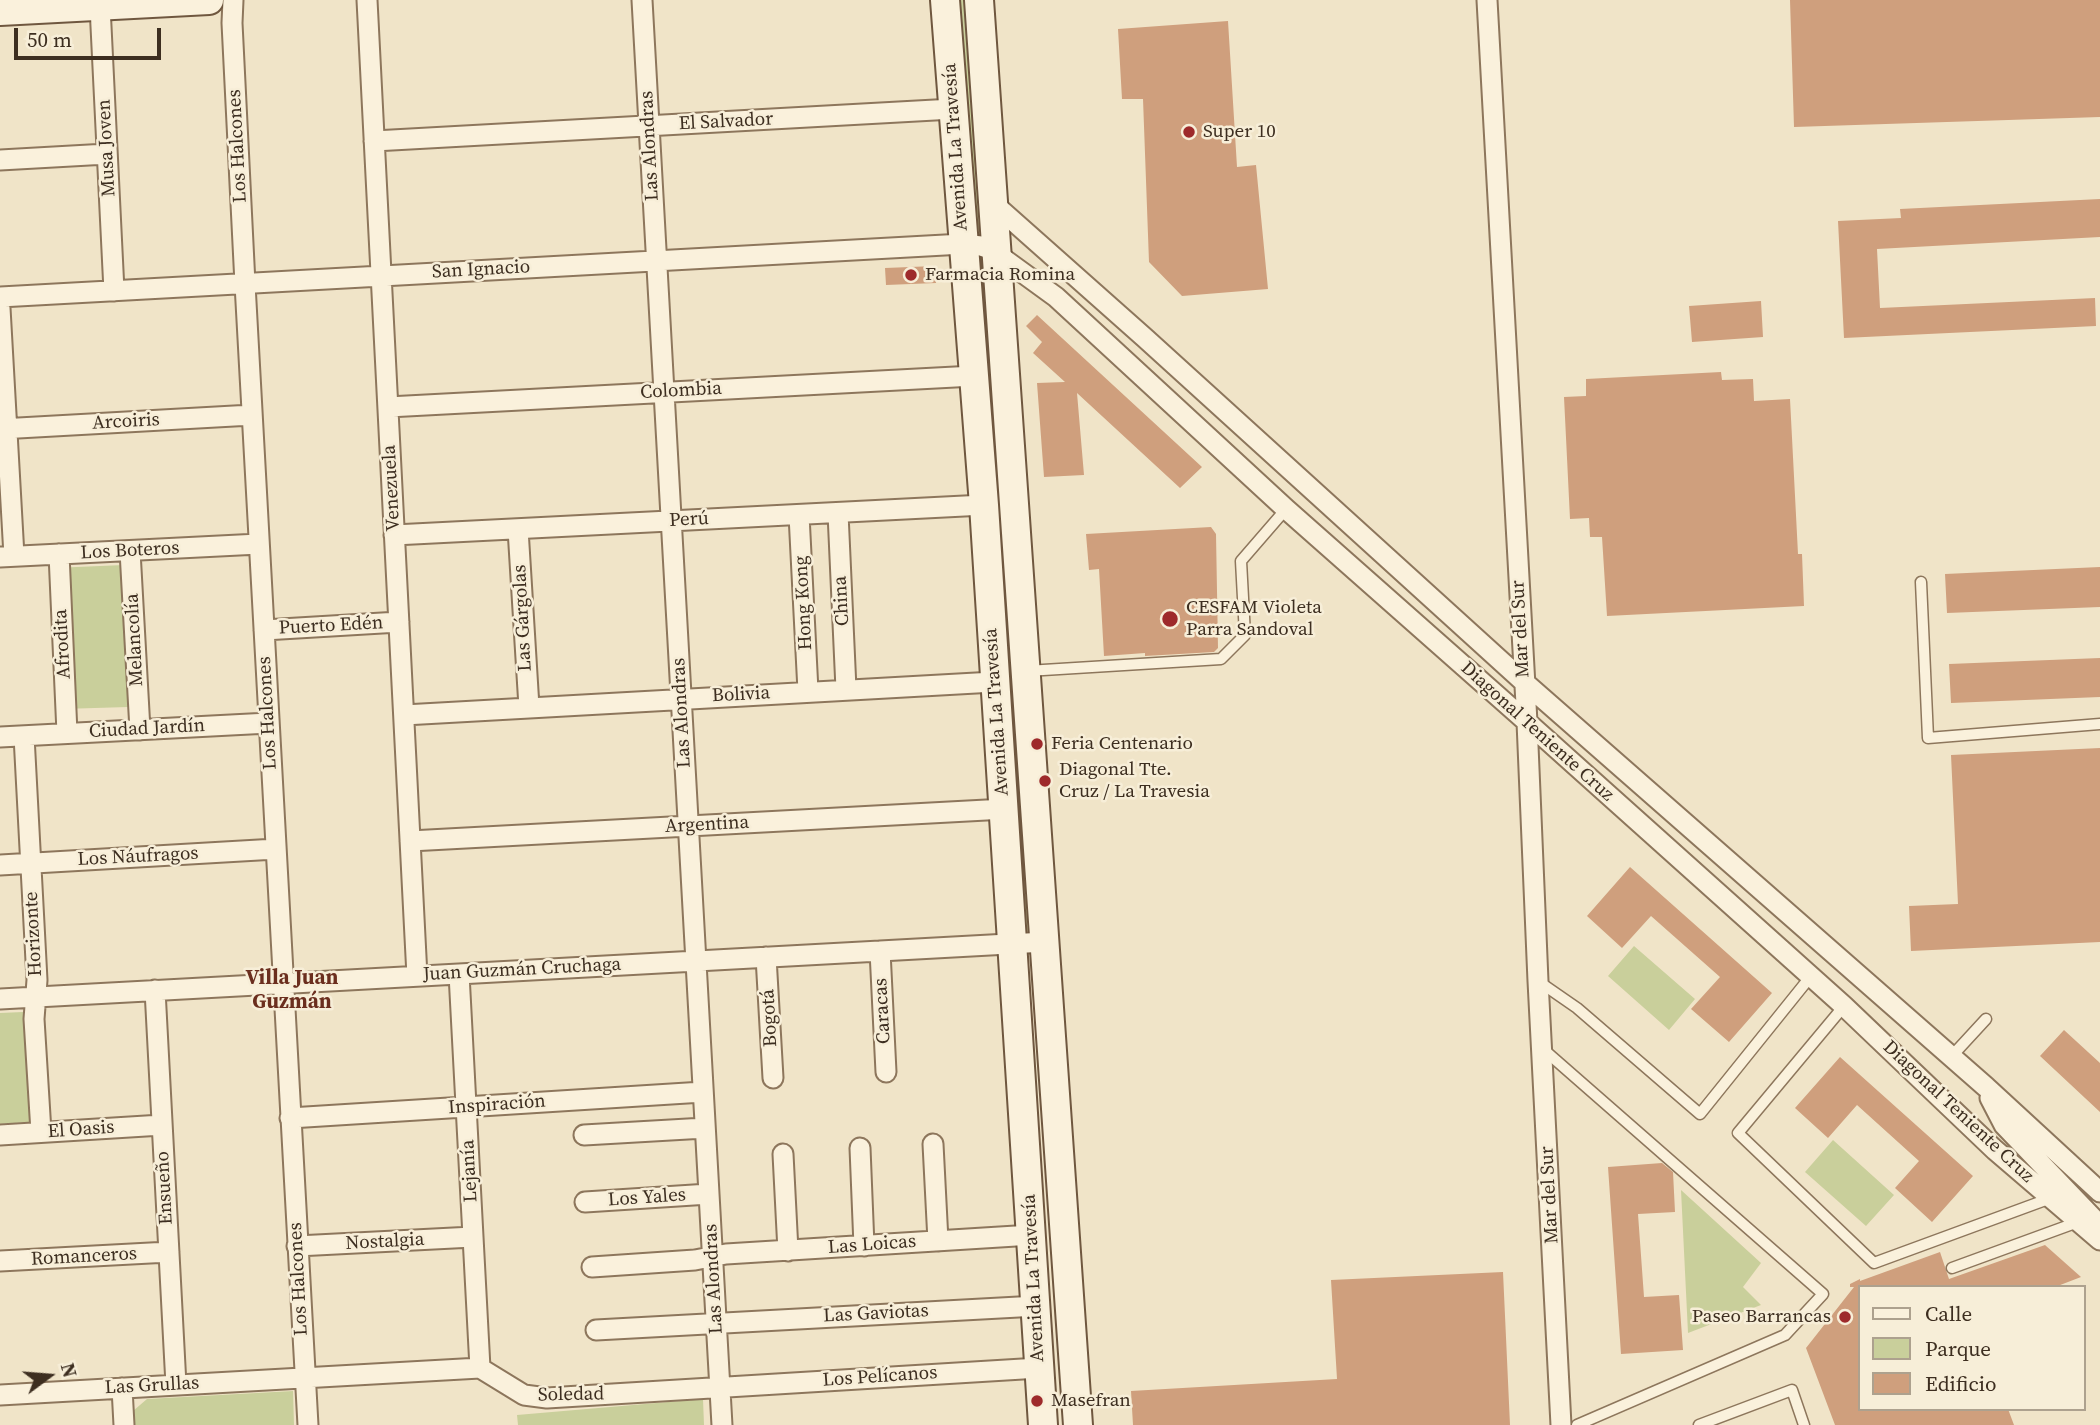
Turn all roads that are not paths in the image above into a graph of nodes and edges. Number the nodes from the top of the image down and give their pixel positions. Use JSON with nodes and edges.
{"nodes":[{"id":1,"x":209,"y":0,"type":"edge"},
{"id":2,"x":233,"y":0,"type":"edge"},
{"id":3,"x":367,"y":0,"type":"edge"},
{"id":4,"x":642,"y":0,"type":"edge"},
{"id":5,"x":945,"y":0,"type":"edge"},
{"id":6,"x":979,"y":0,"type":"edge"},
{"id":7,"x":1487,"y":0,"type":"edge"},
{"id":8,"x":100,"y":6,"type":"junction"},
{"id":9,"x":0,"y":11,"type":"edge"},
{"id":10,"x":953,"y":109,"type":"junction"},
{"id":11,"x":649,"y":126,"type":"junction"},
{"id":12,"x":374,"y":141,"type":"junction"},
{"id":13,"x":107,"y":154,"type":"junction"},
{"id":14,"x":0,"y":160,"type":"edge"},
{"id":15,"x":994,"y":204,"type":"junction"},
{"id":16,"x":963,"y":244,"type":"junction"},
{"id":17,"x":998,"y":254,"type":"junction"},
{"id":18,"x":656,"y":261,"type":"junction"},
{"id":19,"x":381,"y":276,"type":"junction"},
{"id":20,"x":245,"y":284,"type":"junction"},
{"id":21,"x":114,"y":291,"type":"junction"},
{"id":22,"x":0,"y":297,"type":"edge"},
{"id":23,"x":0,"y":308,"type":"edge"},
{"id":24,"x":974,"y":376,"type":"junction"},
{"id":25,"x":664,"y":392,"type":"junction"},
{"id":26,"x":388,"y":407,"type":"junction"},
{"id":27,"x":253,"y":415,"type":"junction"},
{"id":28,"x":4,"y":428,"type":"edge"},
{"id":29,"x":984,"y":505,"type":"junction"},
{"id":30,"x":1286,"y":509,"type":"junction"},
{"id":31,"x":838,"y":513,"type":"junction"},
{"id":32,"x":799,"y":514,"type":"junction"},
{"id":33,"x":671,"y":521,"type":"junction"},
{"id":34,"x":518,"y":528,"type":"junction"},
{"id":35,"x":394,"y":535,"type":"junction"},
{"id":36,"x":259,"y":544,"type":"junction"},
{"id":37,"x":130,"y":551,"type":"junction"},
{"id":38,"x":59,"y":554,"type":"junction"},
{"id":39,"x":7,"y":557,"type":"edge"},
{"id":40,"x":1921,"y":582,"type":"dead end"},
{"id":41,"x":399,"y":622,"type":"junction"},
{"id":42,"x":264,"y":630,"type":"junction"},
{"id":43,"x":1026,"y":671,"type":"junction"},
{"id":44,"x":995,"y":682,"type":"junction"},
{"id":45,"x":1524,"y":682,"type":"junction"},
{"id":46,"x":846,"y":689,"type":"junction"},
{"id":47,"x":808,"y":691,"type":"junction"},
{"id":48,"x":681,"y":698,"type":"junction"},
{"id":49,"x":529,"y":707,"type":"junction"},
{"id":50,"x":404,"y":715,"type":"junction"},
{"id":51,"x":1527,"y":722,"type":"junction"},
{"id":52,"x":269,"y":723,"type":"junction"},
{"id":53,"x":2100,"y":724,"type":"edge"},
{"id":54,"x":140,"y":730,"type":"junction"},
{"id":55,"x":67,"y":733,"type":"junction"},
{"id":56,"x":24,"y":736,"type":"junction"},
{"id":57,"x":0,"y":737,"type":"edge"},
{"id":58,"x":1004,"y":809,"type":"junction"},
{"id":59,"x":688,"y":827,"type":"junction"},
{"id":60,"x":410,"y":842,"type":"junction"},
{"id":61,"x":276,"y":849,"type":"junction"},
{"id":62,"x":31,"y":864,"type":"junction"},
{"id":63,"x":0,"y":865,"type":"edge"},
{"id":64,"x":1045,"y":942,"type":"junction"},
{"id":65,"x":1012,"y":943,"type":"junction"},
{"id":66,"x":880,"y":951,"type":"junction"},
{"id":67,"x":766,"y":957,"type":"junction"},
{"id":68,"x":696,"y":961,"type":"junction"},
{"id":69,"x":460,"y":974,"type":"junction"},
{"id":70,"x":417,"y":976,"type":"junction"},
{"id":71,"x":1811,"y":976,"type":"junction"},
{"id":72,"x":1538,"y":981,"type":"junction"},
{"id":73,"x":283,"y":983,"type":"junction"},
{"id":74,"x":155,"y":990,"type":"junction"},
{"id":75,"x":36,"y":997,"type":"junction"},
{"id":76,"x":0,"y":999,"type":"edge"},
{"id":77,"x":1844,"y":1006,"type":"junction"},
{"id":78,"x":1986,"y":1019,"type":"dead end"},
{"id":79,"x":1543,"y":1049,"type":"junction"},
{"id":80,"x":1951,"y":1057,"type":"junction"},
{"id":81,"x":886,"y":1072,"type":"dead end"},
{"id":82,"x":773,"y":1078,"type":"dead end"},
{"id":83,"x":1986,"y":1087,"type":"junction"},
{"id":84,"x":703,"y":1092,"type":"junction"},
{"id":85,"x":467,"y":1107,"type":"junction"},
{"id":86,"x":290,"y":1118,"type":"junction"},
{"id":87,"x":162,"y":1125,"type":"junction"},
{"id":88,"x":705,"y":1128,"type":"junction"},
{"id":89,"x":41,"y":1132,"type":"junction"},
{"id":90,"x":0,"y":1135,"type":"edge"},
{"id":91,"x":584,"y":1135,"type":"dead end"},
{"id":92,"x":933,"y":1144,"type":"dead end"},
{"id":93,"x":859,"y":1148,"type":"dead end"},
{"id":94,"x":783,"y":1154,"type":"dead end"},
{"id":95,"x":2100,"y":1192,"type":"edge"},
{"id":96,"x":709,"y":1194,"type":"junction"},
{"id":97,"x":2051,"y":1198,"type":"junction"},
{"id":98,"x":585,"y":1202,"type":"dead end"},
{"id":99,"x":2079,"y":1222,"type":"junction"},
{"id":100,"x":1032,"y":1235,"type":"junction"},
{"id":101,"x":473,"y":1237,"type":"junction"},
{"id":102,"x":2100,"y":1237,"type":"edge"},
{"id":103,"x":938,"y":1241,"type":"junction"},
{"id":104,"x":864,"y":1245,"type":"junction"},
{"id":105,"x":297,"y":1246,"type":"junction"},
{"id":106,"x":788,"y":1251,"type":"junction"},
{"id":107,"x":169,"y":1252,"type":"junction"},
{"id":108,"x":712,"y":1256,"type":"junction"},
{"id":109,"x":0,"y":1261,"type":"edge"},
{"id":110,"x":592,"y":1267,"type":"dead end"},
{"id":111,"x":1952,"y":1268,"type":"dead end"},
{"id":112,"x":1037,"y":1306,"type":"junction"},
{"id":113,"x":716,"y":1322,"type":"junction"},
{"id":114,"x":596,"y":1329,"type":"dead end"},
{"id":115,"x":480,"y":1368,"type":"junction"},
{"id":116,"x":1040,"y":1368,"type":"junction"},
{"id":117,"x":304,"y":1378,"type":"junction"},
{"id":118,"x":176,"y":1385,"type":"junction"},
{"id":119,"x":720,"y":1387,"type":"junction"},
{"id":120,"x":122,"y":1388,"type":"junction"},
{"id":121,"x":0,"y":1395,"type":"edge"},
{"id":122,"x":124,"y":1425,"type":"edge"},
{"id":123,"x":308,"y":1425,"type":"edge"},
{"id":124,"x":722,"y":1425,"type":"edge"},
{"id":125,"x":1043,"y":1425,"type":"edge"},
{"id":126,"x":1078,"y":1425,"type":"edge"},
{"id":127,"x":1561,"y":1425,"type":"edge"},
{"id":128,"x":1577,"y":1425,"type":"edge"},
{"id":129,"x":1699,"y":1425,"type":"edge"},
{"id":130,"x":1804,"y":1425,"type":"edge"}],
"edges":[{"from":1,"to":8,"type":"street"},
{"from":2,"to":20,"type":"street","name":"Los Halcones"},
{"from":3,"to":12,"type":"street","name":"Venezuela"},
{"from":4,"to":11,"type":"street","name":"Las Alondras"},
{"from":5,"to":10,"type":"street","name":"Avenida La Travesía"},
{"from":6,"to":15,"type":"street","name":"Avenida La Travesía"},
{"from":7,"to":45,"type":"street","name":"Mar del Sur"},
{"from":8,"to":9,"type":"street"},
{"from":8,"to":13,"type":"street","name":"Musa Joven"},
{"from":10,"to":11,"type":"street","name":"El Salvador"},
{"from":10,"to":16,"type":"street","name":"Avenida La Travesía"},
{"from":11,"to":12,"type":"street","name":"El Salvador"},
{"from":11,"to":18,"type":"street","name":"Las Alondras"},
{"from":12,"to":19,"type":"street","name":"Venezuela"},
{"from":13,"to":14,"type":"street"},
{"from":13,"to":21,"type":"street","name":"Musa Joven"},
{"from":15,"to":17,"type":"street","name":"Avenida La Travesía"},
{"from":15,"to":45,"type":"street","name":"Diagonal Teniente Cruz"},
{"from":16,"to":17,"type":"street","name":"Diagonal Teniente Cruz"},
{"from":16,"to":18,"type":"street","name":"San Ignacio"},
{"from":16,"to":24,"type":"street","name":"Avenida La Travesía"},
{"from":17,"to":30,"type":"street","name":"Diagonal Teniente Cruz"},
{"from":17,"to":43,"type":"street","name":"Avenida La Travesía"},
{"from":18,"to":19,"type":"street","name":"San Ignacio"},
{"from":18,"to":25,"type":"street","name":"Las Alondras"},
{"from":19,"to":20,"type":"street","name":"San Ignacio"},
{"from":19,"to":26,"type":"street","name":"Venezuela"},
{"from":20,"to":21,"type":"street","name":"San Ignacio"},
{"from":20,"to":27,"type":"street","name":"Los Halcones"},
{"from":21,"to":22,"type":"street","name":"San Ignacio"},
{"from":23,"to":28,"type":"street"},
{"from":24,"to":25,"type":"street","name":"Colombia"},
{"from":24,"to":29,"type":"street","name":"Avenida La Travesía"},
{"from":25,"to":26,"type":"street","name":"Colombia"},
{"from":25,"to":33,"type":"street","name":"Las Alondras"},
{"from":26,"to":35,"type":"street","name":"Venezuela"},
{"from":27,"to":28,"type":"street","name":"Arcoiris"},
{"from":27,"to":36,"type":"street","name":"Los Halcones"},
{"from":28,"to":39,"type":"street"},
{"from":29,"to":31,"type":"street","name":"Perú"},
{"from":29,"to":44,"type":"street","name":"Avenida La Travesía"},
{"from":30,"to":43,"type":"lane"},
{"from":30,"to":51,"type":"street","name":"Diagonal Teniente Cruz"},
{"from":31,"to":32,"type":"street","name":"Perú"},
{"from":31,"to":46,"type":"street","name":"China"},
{"from":32,"to":33,"type":"street","name":"Perú"},
{"from":32,"to":47,"type":"street","name":"Hong Kong"},
{"from":33,"to":34,"type":"street","name":"Perú"},
{"from":33,"to":48,"type":"street","name":"Las Alondras"},
{"from":34,"to":35,"type":"street","name":"Perú"},
{"from":34,"to":49,"type":"street","name":"Las Gárgolas"},
{"from":35,"to":41,"type":"street","name":"Venezuela"},
{"from":36,"to":37,"type":"street","name":"Los Boteros"},
{"from":36,"to":42,"type":"street","name":"Los Halcones"},
{"from":37,"to":38,"type":"street","name":"Los Boteros"},
{"from":37,"to":54,"type":"street","name":"Melancolía"},
{"from":38,"to":39,"type":"street","name":"Los Boteros"},
{"from":38,"to":55,"type":"street","name":"Afrodita"},
{"from":40,"to":53,"type":"lane"},
{"from":41,"to":42,"type":"street","name":"Puerto Edén"},
{"from":41,"to":50,"type":"street","name":"Venezuela"},
{"from":42,"to":52,"type":"street","name":"Los Halcones"},
{"from":43,"to":64,"type":"street","name":"Avenida La Travesía"},
{"from":44,"to":46,"type":"street","name":"Bolivia"},
{"from":44,"to":58,"type":"street","name":"Avenida La Travesía"},
{"from":45,"to":51,"type":"street","name":"Mar del Sur"},
{"from":45,"to":80,"type":"street","name":"Diagonal Teniente Cruz"},
{"from":46,"to":47,"type":"street","name":"Bolivia"},
{"from":47,"to":48,"type":"street","name":"Bolivia"},
{"from":48,"to":49,"type":"street","name":"Bolivia"},
{"from":48,"to":59,"type":"street","name":"Las Alondras"},
{"from":49,"to":50,"type":"street","name":"Bolivia"},
{"from":50,"to":60,"type":"street","name":"Venezuela"},
{"from":51,"to":71,"type":"street","name":"Diagonal Teniente Cruz"},
{"from":51,"to":72,"type":"street","name":"Mar del Sur"},
{"from":52,"to":54,"type":"street","name":"Ciudad Jardín"},
{"from":52,"to":61,"type":"street","name":"Los Halcones"},
{"from":54,"to":55,"type":"street","name":"Ciudad Jardín"},
{"from":55,"to":56,"type":"street","name":"Ciudad Jardín"},
{"from":56,"to":57,"type":"street","name":"Ciudad Jardín"},
{"from":56,"to":62,"type":"street","name":"Horizonte"},
{"from":58,"to":59,"type":"street","name":"Argentina"},
{"from":58,"to":65,"type":"street","name":"Avenida La Travesía"},
{"from":59,"to":60,"type":"street","name":"Argentina"},
{"from":59,"to":68,"type":"street","name":"Las Alondras"},
{"from":60,"to":70,"type":"street","name":"Venezuela"},
{"from":61,"to":62,"type":"street","name":"Los Náufragos"},
{"from":61,"to":73,"type":"street","name":"Los Halcones"},
{"from":62,"to":63,"type":"street","name":"Los Náufragos"},
{"from":62,"to":75,"type":"street","name":"Horizonte"},
{"from":64,"to":65,"type":"street","name":"Juan Guzmán Cruchaga"},
{"from":64,"to":126,"type":"street","name":"Avenida La Travesía"},
{"from":65,"to":66,"type":"street","name":"Juan Guzmán Cruchaga"},
{"from":65,"to":100,"type":"street","name":"Avenida La Travesía"},
{"from":66,"to":67,"type":"street","name":"Juan Guzmán Cruchaga"},
{"from":66,"to":81,"type":"street","name":"Caracas"},
{"from":67,"to":68,"type":"street","name":"Juan Guzmán Cruchaga"},
{"from":67,"to":82,"type":"street","name":"Bogotá"},
{"from":68,"to":69,"type":"street","name":"Juan Guzmán Cruchaga"},
{"from":68,"to":84,"type":"street","name":"Las Alondras"},
{"from":69,"to":70,"type":"street","name":"Juan Guzmán Cruchaga"},
{"from":69,"to":85,"type":"street","name":"Lejanía"},
{"from":70,"to":73,"type":"street","name":"Juan Guzmán Cruchaga"},
{"from":71,"to":72,"type":"lane"},
{"from":71,"to":77,"type":"street","name":"Diagonal Teniente Cruz"},
{"from":72,"to":79,"type":"street","name":"Mar del Sur"},
{"from":73,"to":74,"type":"street","name":"Juan Guzmán Cruchaga"},
{"from":73,"to":86,"type":"street","name":"Los Halcones"},
{"from":74,"to":75,"type":"street","name":"Juan Guzmán Cruchaga"},
{"from":74,"to":87,"type":"street","name":"Ensueño"},
{"from":75,"to":76,"type":"street","name":"Juan Guzmán Cruchaga"},
{"from":75,"to":89,"type":"street","name":"Horizonte"},
{"from":77,"to":97,"type":"street","name":"Diagonal Teniente Cruz"},
{"from":77,"to":97,"type":"lane"},
{"from":78,"to":80,"type":"lane"},
{"from":79,"to":127,"type":"street","name":"Mar del Sur"},
{"from":79,"to":128,"type":"lane"},
{"from":80,"to":83,"type":"street","name":"Diagonal Teniente Cruz"},
{"from":83,"to":95,"type":"street","name":"Diagonal Teniente Cruz"},
{"from":83,"to":102,"type":"street","name":"Diagonal Teniente Cruz"},
{"from":84,"to":85,"type":"street","name":"Inspiración"},
{"from":84,"to":88,"type":"street","name":"Las Alondras"},
{"from":85,"to":86,"type":"street","name":"Inspiración"},
{"from":85,"to":101,"type":"street","name":"Lejanía"},
{"from":86,"to":105,"type":"street","name":"Los Halcones"},
{"from":87,"to":89,"type":"street","name":"El Oasis"},
{"from":87,"to":107,"type":"street","name":"Ensueño"},
{"from":88,"to":91,"type":"street"},
{"from":88,"to":96,"type":"street","name":"Las Alondras"},
{"from":89,"to":90,"type":"street","name":"El Oasis"},
{"from":92,"to":103,"type":"street"},
{"from":93,"to":104,"type":"street"},
{"from":94,"to":106,"type":"street"},
{"from":96,"to":98,"type":"street","name":"Los Yales"},
{"from":96,"to":108,"type":"street","name":"Las Alondras"},
{"from":97,"to":99,"type":"street","name":"Diagonal Teniente Cruz"},
{"from":99,"to":102,"type":"street","name":"Diagonal Teniente Cruz"},
{"from":99,"to":111,"type":"lane"},
{"from":100,"to":103,"type":"street","name":"Las Loicas"},
{"from":100,"to":112,"type":"street","name":"Avenida La Travesía"},
{"from":101,"to":105,"type":"street","name":"Nostalgia"},
{"from":101,"to":115,"type":"street","name":"Lejanía"},
{"from":103,"to":104,"type":"street","name":"Las Loicas"},
{"from":104,"to":106,"type":"street","name":"Las Loicas"},
{"from":105,"to":117,"type":"street","name":"Los Halcones"},
{"from":106,"to":108,"type":"street","name":"Las Loicas"},
{"from":107,"to":109,"type":"street","name":"Romanceros"},
{"from":107,"to":118,"type":"street","name":"Ensueño"},
{"from":108,"to":110,"type":"street","name":"Las Loicas"},
{"from":108,"to":113,"type":"street","name":"Las Alondras"},
{"from":112,"to":113,"type":"street","name":"Las Gaviotas"},
{"from":112,"to":116,"type":"street","name":"Avenida La Travesía"},
{"from":113,"to":114,"type":"street","name":"Las Gaviotas"},
{"from":113,"to":119,"type":"street","name":"Las Alondras"},
{"from":115,"to":117,"type":"street"},
{"from":115,"to":119,"type":"street","name":"Soledad"},
{"from":116,"to":119,"type":"street","name":"Los Pelícanos"},
{"from":116,"to":125,"type":"street","name":"Avenida La Travesía"},
{"from":117,"to":118,"type":"street","name":"Las Grullas"},
{"from":117,"to":123,"type":"street","name":"Los Halcones"},
{"from":118,"to":120,"type":"street","name":"Las Grullas"},
{"from":119,"to":124,"type":"street","name":"Las Alondras"},
{"from":120,"to":121,"type":"street","name":"Las Grullas"},
{"from":120,"to":122,"type":"street"},
{"from":129,"to":130,"type":"lane"}]}
